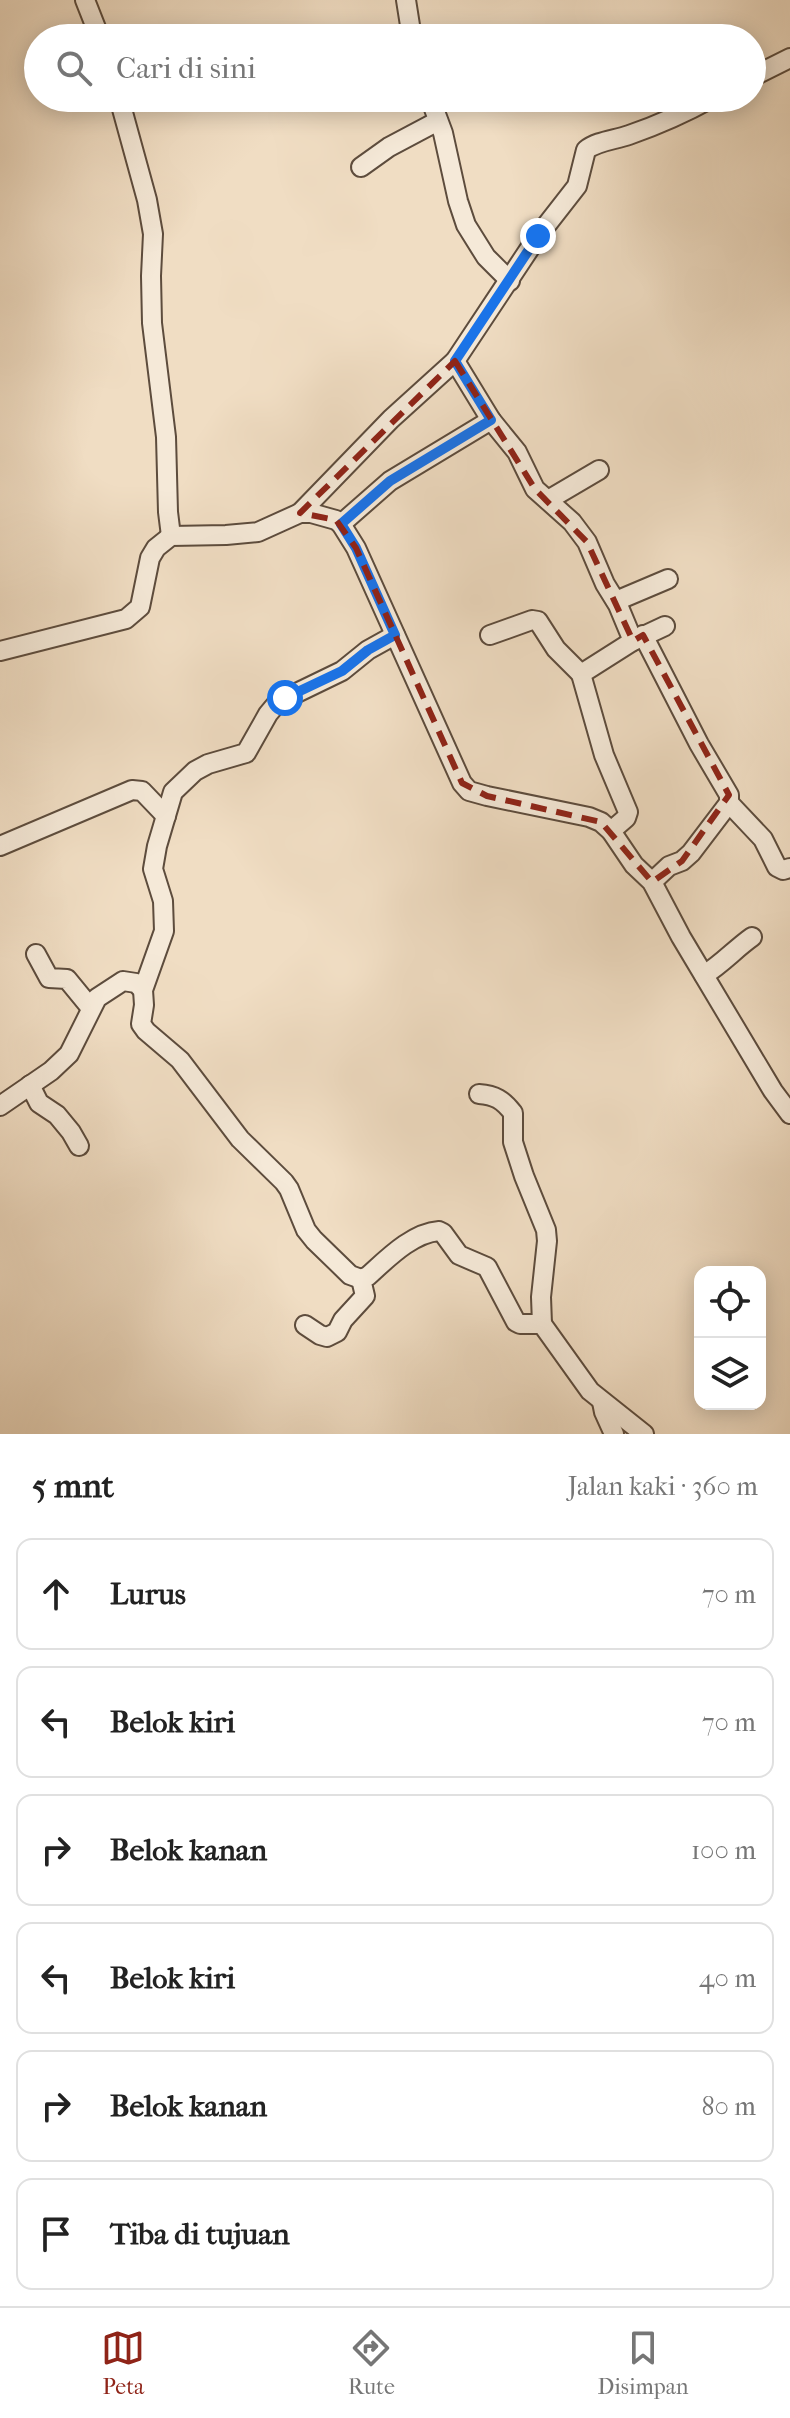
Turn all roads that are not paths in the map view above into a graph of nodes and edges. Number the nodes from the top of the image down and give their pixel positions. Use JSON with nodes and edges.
{"nodes":[{"id":1,"x":85,"y":0,"type":"edge"},
{"id":2,"x":406,"y":0,"type":"edge"},
{"id":3,"x":94,"y":24,"type":"edge"},
{"id":4,"x":410,"y":24,"type":"edge"},
{"id":5,"x":790,"y":58,"type":"edge"},
{"id":6,"x":766,"y":70,"type":"edge"},
{"id":7,"x":123,"y":112,"type":"edge"},
{"id":8,"x":435,"y":112,"type":"edge"},
{"id":9,"x":686,"y":112,"type":"edge"},
{"id":10,"x":438,"y":121,"type":"junction"},
{"id":11,"x":361,"y":167,"type":"dead end"},
{"id":12,"x":510,"y":281,"type":"junction"},
{"id":13,"x":455,"y":361,"type":"junction"},
{"id":14,"x":491,"y":420,"type":"junction"},
{"id":15,"x":599,"y":470,"type":"dead end"},
{"id":16,"x":548,"y":500,"type":"junction"},
{"id":17,"x":300,"y":513,"type":"junction"},
{"id":18,"x":341,"y":524,"type":"junction"},
{"id":19,"x":171,"y":536,"type":"junction"},
{"id":20,"x":668,"y":579,"type":"dead end"},
{"id":21,"x":616,"y":601,"type":"junction"},
{"id":22,"x":665,"y":626,"type":"dead end"},
{"id":23,"x":395,"y":635,"type":"junction"},
{"id":24,"x":490,"y":635,"type":"dead end"},
{"id":25,"x":638,"y":638,"type":"junction"},
{"id":26,"x":0,"y":651,"type":"edge"},
{"id":27,"x":581,"y":674,"type":"junction"},
{"id":28,"x":729,"y":803,"type":"junction"},
{"id":29,"x":166,"y":816,"type":"junction"},
{"id":30,"x":611,"y":831,"type":"junction"},
{"id":31,"x":0,"y":846,"type":"edge"},
{"id":32,"x":790,"y":868,"type":"edge"},
{"id":33,"x":652,"y":882,"type":"junction"},
{"id":34,"x":752,"y":937,"type":"dead end"},
{"id":35,"x":36,"y":954,"type":"dead end"},
{"id":36,"x":704,"y":975,"type":"junction"},
{"id":37,"x":143,"y":990,"type":"junction"},
{"id":38,"x":90,"y":1007,"type":"junction"},
{"id":39,"x":30,"y":1085,"type":"junction"},
{"id":40,"x":479,"y":1094,"type":"dead end"},
{"id":41,"x":0,"y":1106,"type":"edge"},
{"id":42,"x":790,"y":1114,"type":"edge"},
{"id":43,"x":79,"y":1146,"type":"dead end"},
{"id":44,"x":361,"y":1279,"type":"junction"},
{"id":45,"x":542,"y":1324,"type":"junction"},
{"id":46,"x":305,"y":1325,"type":"dead end"},
{"id":47,"x":602,"y":1402,"type":"junction"},
{"id":48,"x":614,"y":1434,"type":"edge"},
{"id":49,"x":644,"y":1434,"type":"edge"}],
"edges":[{"from":1,"to":3,"type":"street"},
{"from":2,"to":4,"type":"street"},
{"from":5,"to":6,"type":"street"},
{"from":7,"to":19,"type":"street"},
{"from":8,"to":10,"type":"street"},
{"from":9,"to":12,"type":"street"},
{"from":10,"to":11,"type":"street"},
{"from":10,"to":12,"type":"street"},
{"from":12,"to":13,"type":"street"},
{"from":13,"to":14,"type":"street"},
{"from":13,"to":17,"type":"street"},
{"from":14,"to":16,"type":"street"},
{"from":14,"to":18,"type":"street"},
{"from":15,"to":16,"type":"street"},
{"from":16,"to":21,"type":"street"},
{"from":17,"to":18,"type":"street"},
{"from":17,"to":19,"type":"street"},
{"from":18,"to":23,"type":"street"},
{"from":19,"to":26,"type":"street"},
{"from":20,"to":21,"type":"street"},
{"from":21,"to":25,"type":"street"},
{"from":22,"to":25,"type":"street"},
{"from":23,"to":29,"type":"street"},
{"from":23,"to":30,"type":"street"},
{"from":24,"to":27,"type":"street"},
{"from":25,"to":27,"type":"street"},
{"from":25,"to":28,"type":"street"},
{"from":27,"to":30,"type":"street"},
{"from":28,"to":32,"type":"street"},
{"from":28,"to":33,"type":"street"},
{"from":29,"to":31,"type":"street"},
{"from":29,"to":37,"type":"street"},
{"from":30,"to":33,"type":"street"},
{"from":33,"to":36,"type":"street"},
{"from":34,"to":36,"type":"street"},
{"from":35,"to":38,"type":"street"},
{"from":36,"to":42,"type":"street"},
{"from":37,"to":38,"type":"street"},
{"from":37,"to":44,"type":"street"},
{"from":38,"to":39,"type":"street"},
{"from":39,"to":41,"type":"street"},
{"from":39,"to":43,"type":"street"},
{"from":40,"to":45,"type":"street"},
{"from":44,"to":45,"type":"street"},
{"from":44,"to":46,"type":"street"},
{"from":45,"to":47,"type":"street"},
{"from":47,"to":48,"type":"street"},
{"from":47,"to":49,"type":"street"}]}
